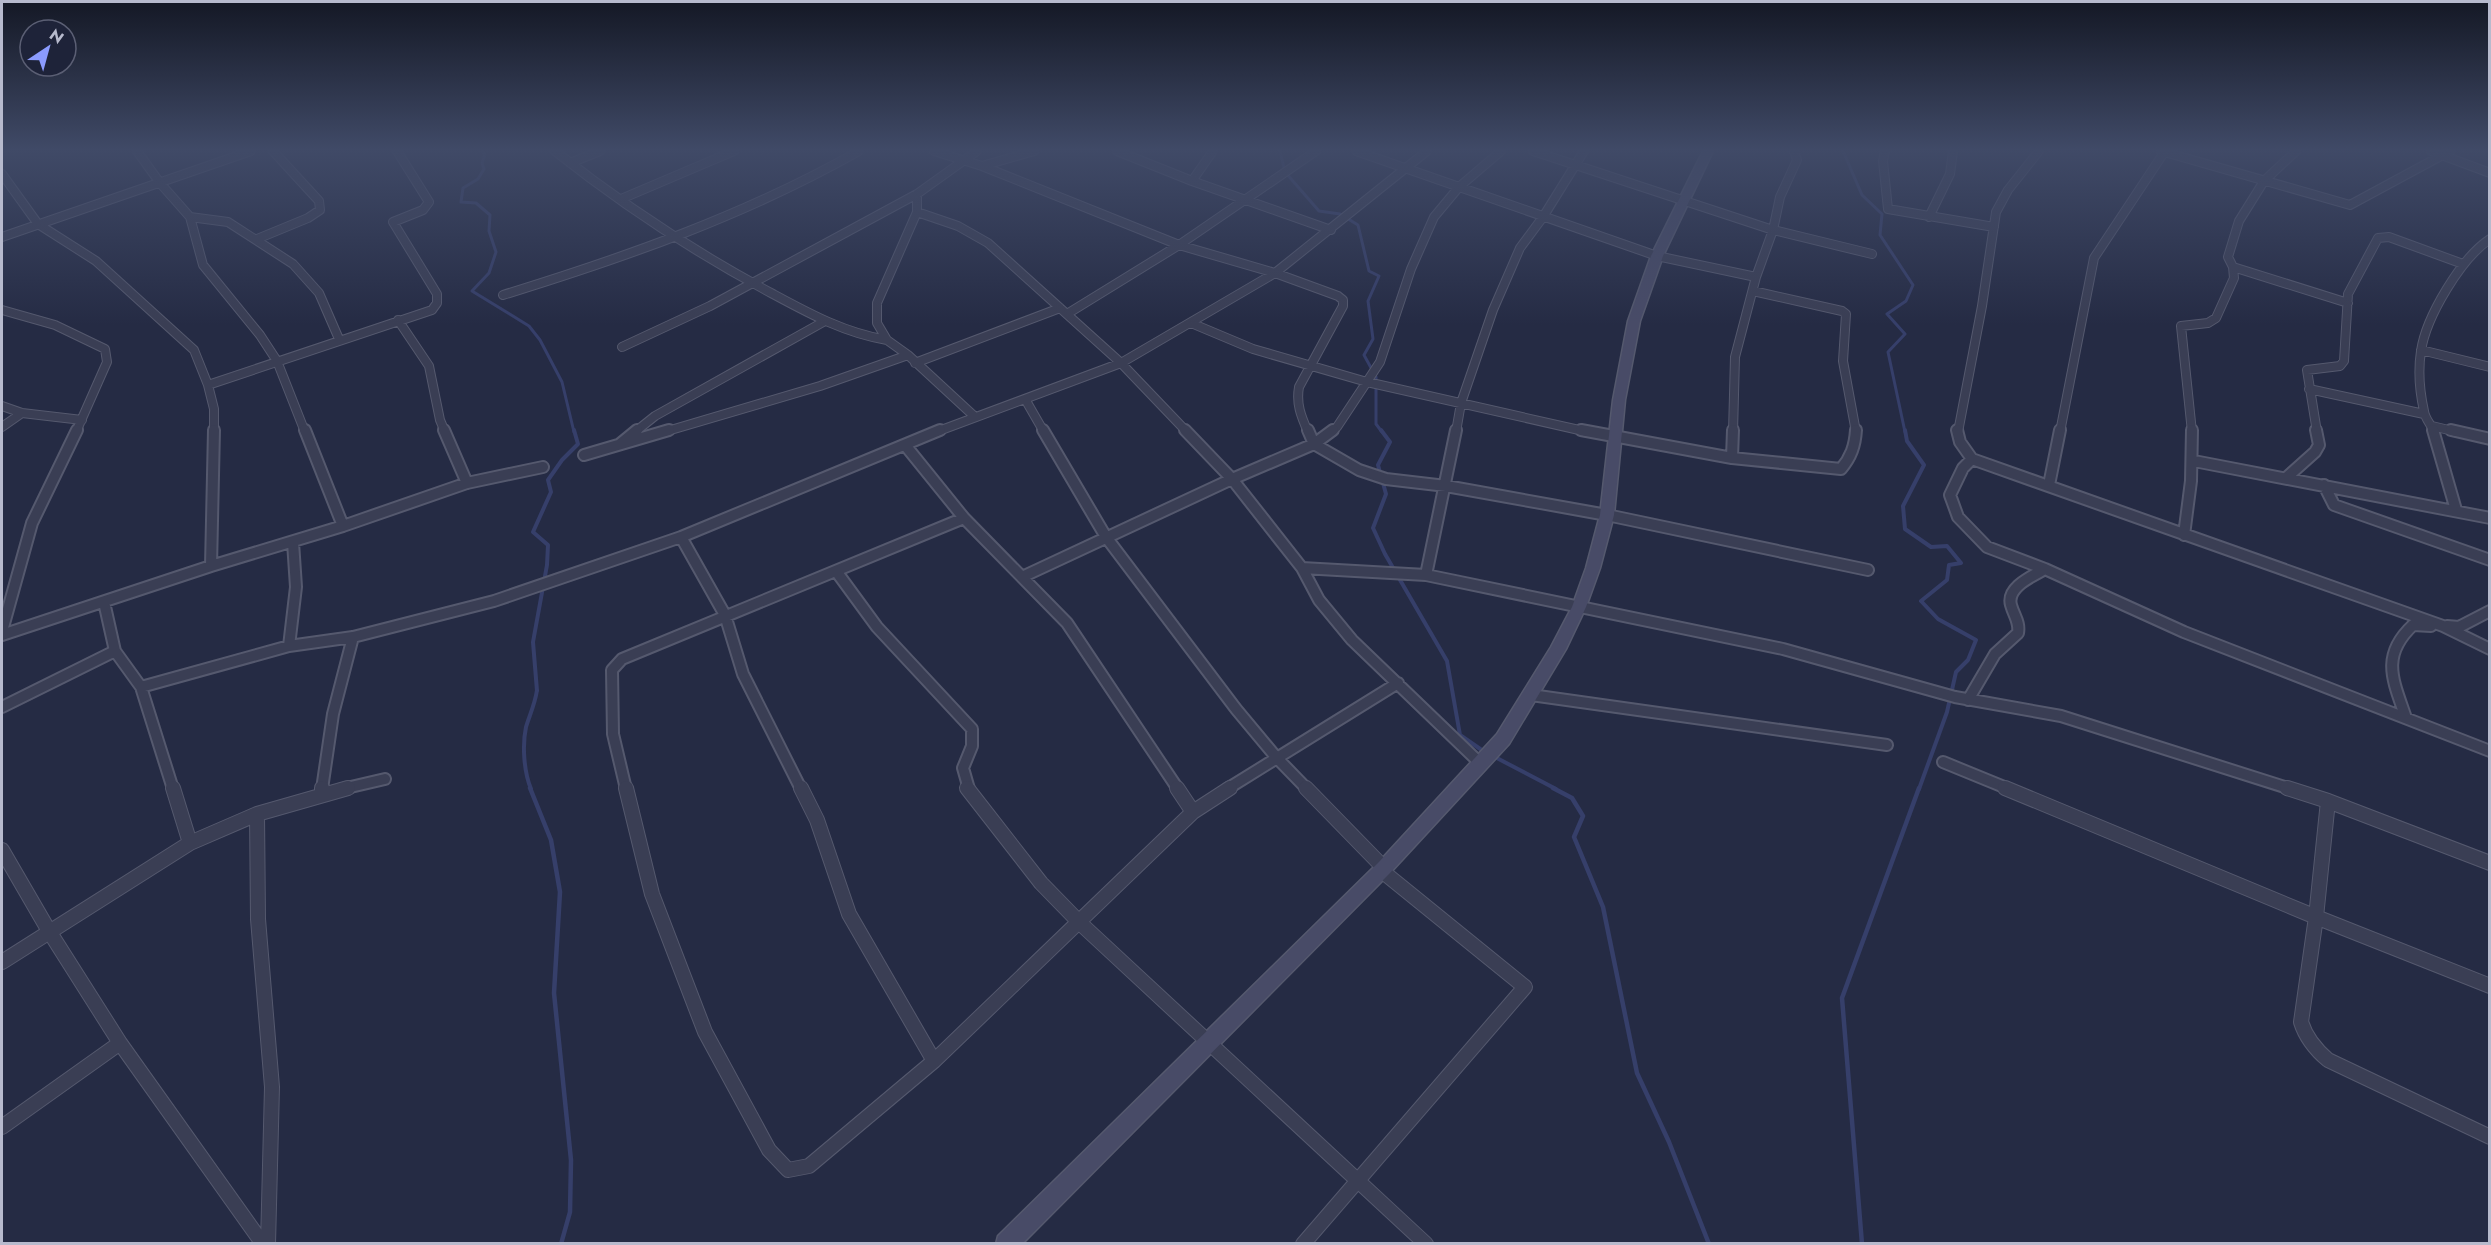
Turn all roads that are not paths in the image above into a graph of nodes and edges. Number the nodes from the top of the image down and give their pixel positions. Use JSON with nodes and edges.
{"nodes":[{"id":1,"x":27,"y":209,"type":"edge"},
{"id":2,"x":82,"y":209,"type":"edge"},
{"id":3,"x":182,"y":209,"type":"edge"},
{"id":4,"x":320,"y":209,"type":"edge"},
{"id":5,"x":424,"y":209,"type":"edge"},
{"id":6,"x":636,"y":209,"type":"edge"},
{"id":7,"x":744,"y":209,"type":"edge"},
{"id":8,"x":888,"y":209,"type":"edge"},
{"id":9,"x":1091,"y":209,"type":"edge"},
{"id":10,"x":1229,"y":209,"type":"edge"},
{"id":11,"x":1272,"y":209,"type":"edge"},
{"id":12,"x":1356,"y":209,"type":"edge"},
{"id":13,"x":1440,"y":209,"type":"edge"},
{"id":14,"x":1521,"y":209,"type":"edge"},
{"id":15,"x":1548,"y":209,"type":"edge"},
{"id":16,"x":1681,"y":209,"type":"edge"},
{"id":17,"x":1707,"y":209,"type":"edge"},
{"id":18,"x":1777,"y":209,"type":"edge"},
{"id":19,"x":1889,"y":209,"type":"edge"},
{"id":20,"x":1933,"y":209,"type":"edge"},
{"id":21,"x":1998,"y":209,"type":"edge"},
{"id":22,"x":2126,"y":209,"type":"edge"},
{"id":23,"x":2246,"y":209,"type":"edge"},
{"id":24,"x":917,"y":212,"type":"joint"},
{"id":25,"x":1543,"y":217,"type":"junction"},
{"id":26,"x":1929,"y":217,"type":"junction"},
{"id":27,"x":190,"y":218,"type":"junction"},
{"id":28,"x":38,"y":224,"type":"junction"},
{"id":29,"x":1994,"y":227,"type":"junction"},
{"id":30,"x":1331,"y":230,"type":"junction"},
{"id":31,"x":1773,"y":230,"type":"junction"},
{"id":32,"x":2,"y":237,"type":"edge"},
{"id":33,"x":678,"y":237,"type":"junction"},
{"id":34,"x":2490,"y":238,"type":"edge"},
{"id":35,"x":257,"y":239,"type":"junction"},
{"id":36,"x":1179,"y":244,"type":"junction"},
{"id":37,"x":1872,"y":254,"type":"dead end"},
{"id":38,"x":1657,"y":256,"type":"junction"},
{"id":39,"x":2463,"y":264,"type":"junction"},
{"id":40,"x":2233,"y":267,"type":"junction"},
{"id":41,"x":1275,"y":273,"type":"junction"},
{"id":42,"x":1756,"y":277,"type":"junction"},
{"id":43,"x":752,"y":284,"type":"junction"},
{"id":44,"x":1752,"y":291,"type":"junction"},
{"id":45,"x":503,"y":295,"type":"dead end"},
{"id":46,"x":2348,"y":303,"type":"junction"},
{"id":47,"x":2,"y":310,"type":"edge"},
{"id":48,"x":1063,"y":311,"type":"junction"},
{"id":49,"x":399,"y":320,"type":"junction"},
{"id":50,"x":825,"y":321,"type":"junction"},
{"id":51,"x":1191,"y":323,"type":"junction"},
{"id":52,"x":339,"y":339,"type":"junction"},
{"id":53,"x":887,"y":340,"type":"junction"},
{"id":54,"x":622,"y":347,"type":"dead end"},
{"id":55,"x":2421,"y":350,"type":"junction"},
{"id":56,"x":908,"y":355,"type":"junction"},
{"id":57,"x":277,"y":361,"type":"junction"},
{"id":58,"x":915,"y":363,"type":"junction"},
{"id":59,"x":1121,"y":363,"type":"junction"},
{"id":60,"x":1310,"y":365,"type":"junction"},
{"id":61,"x":2490,"y":367,"type":"edge"},
{"id":62,"x":1367,"y":382,"type":"junction"},
{"id":63,"x":208,"y":385,"type":"junction"},
{"id":64,"x":2309,"y":389,"type":"junction"},
{"id":65,"x":1025,"y":399,"type":"junction"},
{"id":66,"x":1461,"y":403,"type":"junction"},
{"id":67,"x":2,"y":406,"type":"edge"},
{"id":68,"x":22,"y":413,"type":"junction"},
{"id":69,"x":2424,"y":414,"type":"junction"},
{"id":70,"x":974,"y":416,"type":"junction"},
{"id":71,"x":82,"y":420,"type":"junction"},
{"id":72,"x":2432,"y":426,"type":"junction"},
{"id":73,"x":2,"y":427,"type":"edge"},
{"id":74,"x":1616,"y":438,"type":"junction"},
{"id":75,"x":2490,"y":439,"type":"edge"},
{"id":76,"x":1314,"y":444,"type":"junction"},
{"id":77,"x":906,"y":445,"type":"junction"},
{"id":78,"x":616,"y":447,"type":"junction"},
{"id":79,"x":584,"y":455,"type":"dead end"},
{"id":80,"x":1732,"y":458,"type":"junction"},
{"id":81,"x":1972,"y":459,"type":"junction"},
{"id":82,"x":2194,"y":461,"type":"junction"},
{"id":83,"x":543,"y":467,"type":"dead end"},
{"id":84,"x":2286,"y":478,"type":"junction"},
{"id":85,"x":1232,"y":479,"type":"junction"},
{"id":86,"x":467,"y":483,"type":"junction"},
{"id":87,"x":2049,"y":485,"type":"junction"},
{"id":88,"x":2324,"y":485,"type":"junction"},
{"id":89,"x":1446,"y":486,"type":"junction"},
{"id":90,"x":2456,"y":510,"type":"junction"},
{"id":91,"x":1606,"y":515,"type":"junction"},
{"id":92,"x":964,"y":518,"type":"junction"},
{"id":93,"x":2490,"y":518,"type":"edge"},
{"id":94,"x":343,"y":526,"type":"junction"},
{"id":95,"x":2184,"y":535,"type":"junction"},
{"id":96,"x":681,"y":537,"type":"junction"},
{"id":97,"x":1106,"y":537,"type":"junction"},
{"id":98,"x":293,"y":542,"type":"junction"},
{"id":99,"x":2490,"y":560,"type":"edge"},
{"id":100,"x":212,"y":566,"type":"junction"},
{"id":101,"x":1302,"y":568,"type":"junction"},
{"id":102,"x":2045,"y":569,"type":"junction"},
{"id":103,"x":1868,"y":570,"type":"dead end"},
{"id":104,"x":836,"y":571,"type":"junction"},
{"id":105,"x":1426,"y":575,"type":"junction"},
{"id":106,"x":1022,"y":577,"type":"junction"},
{"id":107,"x":104,"y":602,"type":"junction"},
{"id":108,"x":1579,"y":607,"type":"junction"},
{"id":109,"x":2490,"y":611,"type":"edge"},
{"id":110,"x":726,"y":615,"type":"junction"},
{"id":111,"x":2443,"y":626,"type":"junction"},
{"id":112,"x":2,"y":633,"type":"edge"},
{"id":113,"x":352,"y":637,"type":"junction"},
{"id":114,"x":289,"y":646,"type":"junction"},
{"id":115,"x":2490,"y":649,"type":"edge"},
{"id":116,"x":115,"y":651,"type":"junction"},
{"id":117,"x":1398,"y":683,"type":"junction"},
{"id":118,"x":141,"y":687,"type":"junction"},
{"id":119,"x":1531,"y":695,"type":"junction"},
{"id":120,"x":1968,"y":700,"type":"junction"},
{"id":121,"x":2,"y":707,"type":"edge"},
{"id":122,"x":2406,"y":718,"type":"junction"},
{"id":123,"x":1887,"y":745,"type":"dead end"},
{"id":124,"x":2490,"y":751,"type":"edge"},
{"id":125,"x":1276,"y":757,"type":"junction"},
{"id":126,"x":1943,"y":762,"type":"dead end"},
{"id":127,"x":1481,"y":764,"type":"junction"},
{"id":128,"x":385,"y":779,"type":"dead end"},
{"id":129,"x":322,"y":794,"type":"junction"},
{"id":130,"x":2328,"y":801,"type":"junction"},
{"id":131,"x":1193,"y":812,"type":"junction"},
{"id":132,"x":257,"y":814,"type":"junction"},
{"id":133,"x":190,"y":843,"type":"junction"},
{"id":134,"x":2,"y":850,"type":"edge"},
{"id":135,"x":2490,"y":863,"type":"edge"},
{"id":136,"x":1383,"y":870,"type":"junction"},
{"id":137,"x":2316,"y":917,"type":"junction"},
{"id":138,"x":1080,"y":923,"type":"junction"},
{"id":139,"x":49,"y":931,"type":"junction"},
{"id":140,"x":2,"y":962,"type":"edge"},
{"id":141,"x":2490,"y":986,"type":"edge"},
{"id":142,"x":1208,"y":1042,"type":"junction"},
{"id":143,"x":120,"y":1043,"type":"junction"},
{"id":144,"x":934,"y":1061,"type":"junction"},
{"id":145,"x":2,"y":1127,"type":"edge"},
{"id":146,"x":2490,"y":1137,"type":"edge"},
{"id":147,"x":1358,"y":1182,"type":"junction"},
{"id":148,"x":263,"y":1244,"type":"edge"},
{"id":149,"x":268,"y":1244,"type":"edge"},
{"id":150,"x":1006,"y":1244,"type":"edge"},
{"id":151,"x":1303,"y":1244,"type":"edge"},
{"id":152,"x":1426,"y":1244,"type":"edge"}],
"edges":[{"from":1,"to":28,"type":"street"},
{"from":2,"to":28,"type":"street"},
{"from":3,"to":27,"type":"street"},
{"from":4,"to":35,"type":"street"},
{"from":5,"to":49,"type":"street"},
{"from":6,"to":33,"type":"street"},
{"from":7,"to":33,"type":"street"},
{"from":8,"to":43,"type":"street"},
{"from":9,"to":36,"type":"street"},
{"from":10,"to":36,"type":"street"},
{"from":11,"to":30,"type":"street"},
{"from":12,"to":30,"type":"street"},
{"from":13,"to":62,"type":"street"},
{"from":14,"to":25,"type":"street"},
{"from":15,"to":25,"type":"street"},
{"from":16,"to":38,"type":"street"},
{"from":17,"to":31,"type":"street"},
{"from":18,"to":31,"type":"street"},
{"from":19,"to":26,"type":"street"},
{"from":20,"to":26,"type":"street"},
{"from":21,"to":29,"type":"street"},
{"from":22,"to":87,"type":"street"},
{"from":23,"to":40,"type":"street"},
{"from":24,"to":48,"type":"street"},
{"from":24,"to":53,"type":"street"},
{"from":25,"to":38,"type":"street"},
{"from":25,"to":66,"type":"street"},
{"from":26,"to":29,"type":"street"},
{"from":27,"to":35,"type":"street"},
{"from":27,"to":57,"type":"street"},
{"from":28,"to":32,"type":"street"},
{"from":28,"to":63,"type":"street"},
{"from":29,"to":81,"type":"street"},
{"from":30,"to":41,"type":"street"},
{"from":31,"to":37,"type":"street"},
{"from":31,"to":42,"type":"street"},
{"from":33,"to":43,"type":"street"},
{"from":33,"to":45,"type":"street"},
{"from":34,"to":39,"type":"street"},
{"from":35,"to":52,"type":"street"},
{"from":36,"to":41,"type":"street"},
{"from":36,"to":48,"type":"street"},
{"from":38,"to":42,"type":"street"},
{"from":38,"to":74,"type":"street"},
{"from":39,"to":46,"type":"street"},
{"from":39,"to":55,"type":"street"},
{"from":40,"to":46,"type":"street"},
{"from":40,"to":82,"type":"street"},
{"from":41,"to":51,"type":"street"},
{"from":41,"to":60,"type":"street"},
{"from":42,"to":44,"type":"street"},
{"from":43,"to":50,"type":"street"},
{"from":43,"to":54,"type":"street"},
{"from":44,"to":80,"type":"street"},
{"from":44,"to":80,"type":"street"},
{"from":46,"to":64,"type":"street"},
{"from":47,"to":71,"type":"street"},
{"from":48,"to":58,"type":"street"},
{"from":48,"to":59,"type":"street"},
{"from":49,"to":52,"type":"street"},
{"from":49,"to":86,"type":"street"},
{"from":50,"to":53,"type":"street"},
{"from":50,"to":78,"type":"street"},
{"from":51,"to":59,"type":"street"},
{"from":51,"to":60,"type":"street"},
{"from":52,"to":57,"type":"street"},
{"from":53,"to":56,"type":"street"},
{"from":55,"to":61,"type":"street"},
{"from":55,"to":69,"type":"street"},
{"from":56,"to":58,"type":"street"},
{"from":56,"to":78,"type":"street"},
{"from":57,"to":63,"type":"street"},
{"from":57,"to":94,"type":"street"},
{"from":58,"to":70,"type":"street"},
{"from":59,"to":65,"type":"street"},
{"from":59,"to":85,"type":"street"},
{"from":60,"to":62,"type":"street"},
{"from":60,"to":76,"type":"street"},
{"from":62,"to":66,"type":"street"},
{"from":62,"to":76,"type":"street"},
{"from":63,"to":100,"type":"street"},
{"from":64,"to":69,"type":"street"},
{"from":64,"to":84,"type":"street"},
{"from":65,"to":70,"type":"street"},
{"from":65,"to":97,"type":"street"},
{"from":66,"to":74,"type":"street"},
{"from":66,"to":89,"type":"street"},
{"from":67,"to":68,"type":"street"},
{"from":68,"to":71,"type":"street"},
{"from":68,"to":73,"type":"street"},
{"from":69,"to":72,"type":"street"},
{"from":70,"to":77,"type":"street"},
{"from":71,"to":112,"type":"street"},
{"from":72,"to":75,"type":"street"},
{"from":72,"to":90,"type":"street"},
{"from":74,"to":80,"type":"street"},
{"from":74,"to":91,"type":"street"},
{"from":76,"to":85,"type":"street"},
{"from":76,"to":89,"type":"street"},
{"from":77,"to":92,"type":"street"},
{"from":77,"to":96,"type":"street"},
{"from":78,"to":79,"type":"street"},
{"from":81,"to":87,"type":"street"},
{"from":81,"to":102,"type":"street"},
{"from":82,"to":84,"type":"street"},
{"from":82,"to":95,"type":"street"},
{"from":83,"to":86,"type":"street"},
{"from":84,"to":88,"type":"street"},
{"from":85,"to":97,"type":"street"},
{"from":85,"to":101,"type":"street"},
{"from":86,"to":94,"type":"street"},
{"from":87,"to":95,"type":"street"},
{"from":88,"to":90,"type":"street"},
{"from":88,"to":99,"type":"street"},
{"from":89,"to":91,"type":"street"},
{"from":89,"to":105,"type":"street"},
{"from":90,"to":93,"type":"street"},
{"from":91,"to":103,"type":"street"},
{"from":91,"to":108,"type":"street"},
{"from":92,"to":104,"type":"street"},
{"from":92,"to":106,"type":"street"},
{"from":94,"to":98,"type":"street"},
{"from":95,"to":111,"type":"street"},
{"from":96,"to":110,"type":"street"},
{"from":96,"to":113,"type":"street"},
{"from":97,"to":106,"type":"street"},
{"from":97,"to":125,"type":"street"},
{"from":98,"to":100,"type":"street"},
{"from":98,"to":114,"type":"street"},
{"from":100,"to":107,"type":"street"},
{"from":101,"to":105,"type":"street"},
{"from":101,"to":117,"type":"street"},
{"from":102,"to":120,"type":"street"},
{"from":102,"to":122,"type":"street"},
{"from":104,"to":110,"type":"street"},
{"from":104,"to":138,"type":"street"},
{"from":105,"to":108,"type":"street"},
{"from":106,"to":131,"type":"street"},
{"from":107,"to":112,"type":"street"},
{"from":107,"to":116,"type":"street"},
{"from":108,"to":119,"type":"street"},
{"from":108,"to":120,"type":"street"},
{"from":109,"to":111,"type":"street"},
{"from":110,"to":144,"type":"street"},
{"from":110,"to":144,"type":"street"},
{"from":111,"to":115,"type":"street"},
{"from":111,"to":122,"type":"street"},
{"from":113,"to":114,"type":"street"},
{"from":113,"to":129,"type":"street"},
{"from":114,"to":118,"type":"street"},
{"from":116,"to":118,"type":"street"},
{"from":116,"to":121,"type":"street"},
{"from":117,"to":125,"type":"street"},
{"from":117,"to":127,"type":"street"},
{"from":118,"to":133,"type":"street"},
{"from":119,"to":123,"type":"street"},
{"from":119,"to":127,"type":"street"},
{"from":120,"to":130,"type":"street"},
{"from":122,"to":124,"type":"street"},
{"from":125,"to":131,"type":"street"},
{"from":125,"to":136,"type":"street"},
{"from":126,"to":137,"type":"street"},
{"from":127,"to":136,"type":"street"},
{"from":128,"to":129,"type":"street"},
{"from":129,"to":132,"type":"street"},
{"from":130,"to":135,"type":"street"},
{"from":130,"to":137,"type":"street"},
{"from":131,"to":138,"type":"street"},
{"from":132,"to":133,"type":"street"},
{"from":132,"to":149,"type":"street"},
{"from":133,"to":139,"type":"street"},
{"from":134,"to":139,"type":"street"},
{"from":136,"to":142,"type":"street"},
{"from":136,"to":147,"type":"street"},
{"from":137,"to":141,"type":"street"},
{"from":137,"to":146,"type":"street"},
{"from":138,"to":142,"type":"street"},
{"from":138,"to":144,"type":"street"},
{"from":139,"to":140,"type":"street"},
{"from":139,"to":143,"type":"street"},
{"from":142,"to":147,"type":"street"},
{"from":142,"to":150,"type":"street"},
{"from":143,"to":145,"type":"street"},
{"from":143,"to":148,"type":"street"},
{"from":147,"to":151,"type":"street"},
{"from":147,"to":152,"type":"street"}]}
